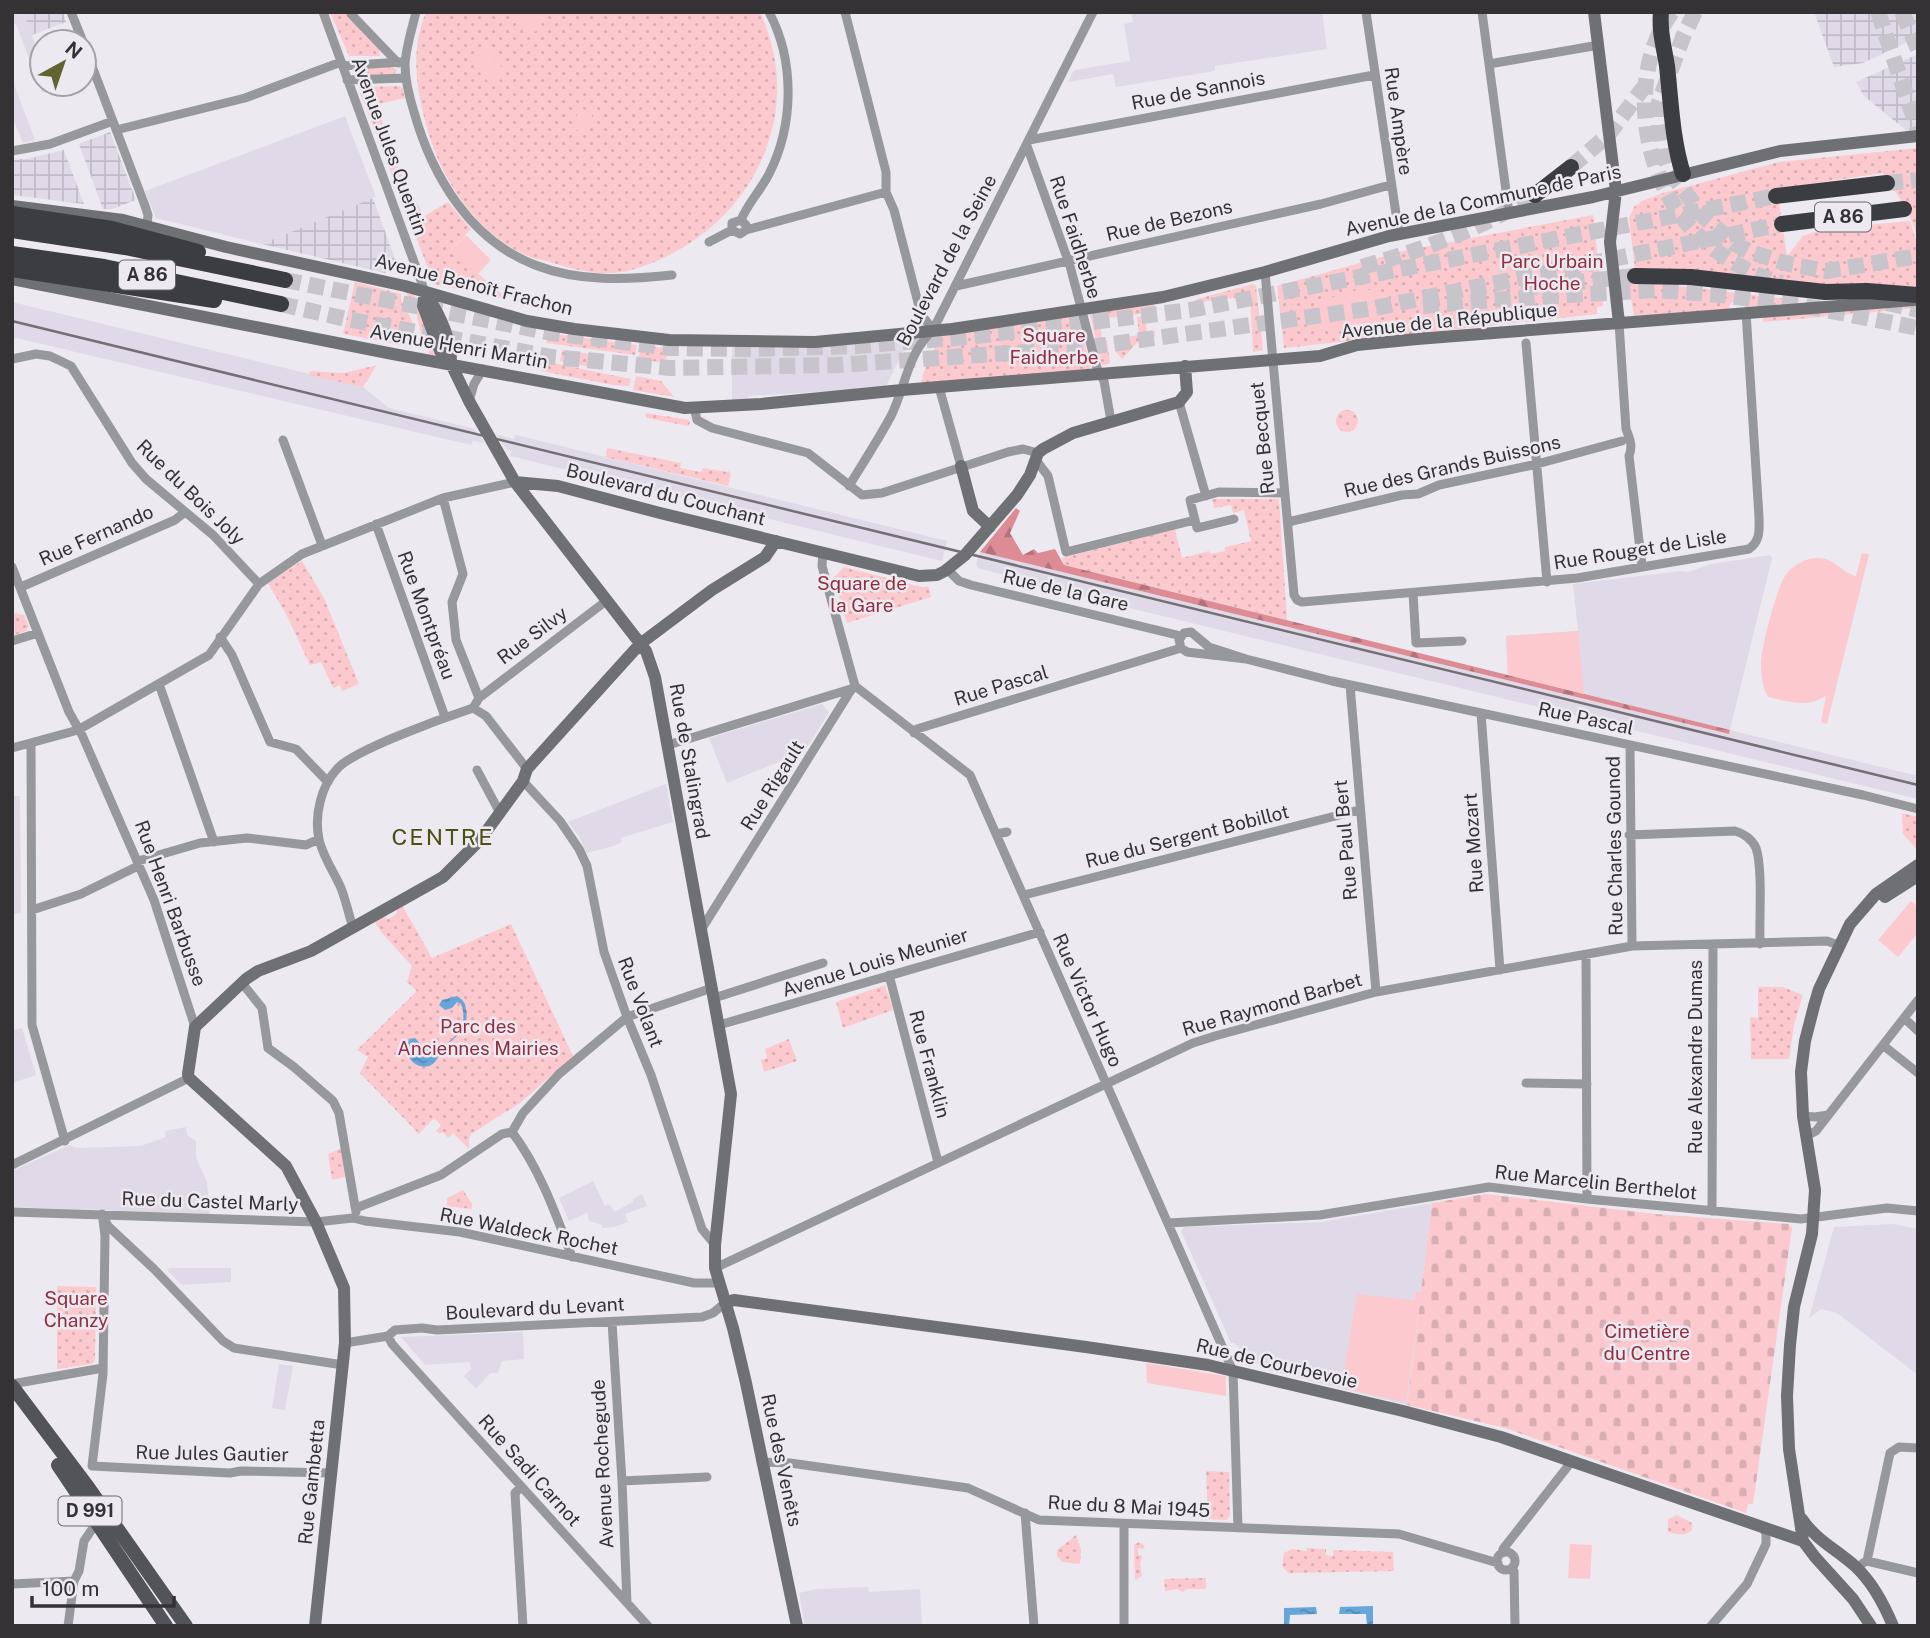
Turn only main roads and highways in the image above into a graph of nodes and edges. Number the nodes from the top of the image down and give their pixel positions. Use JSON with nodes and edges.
{"nodes":[{"id":1,"x":1661,"y":12,"type":"edge"},
{"id":2,"x":1572,"y":167,"type":"tunnel mouth"},
{"id":3,"x":1683,"y":174,"type":"road end"},
{"id":4,"x":1888,"y":183,"type":"tunnel mouth"},
{"id":5,"x":1535,"y":195,"type":"tunnel mouth"},
{"id":6,"x":1776,"y":196,"type":"tunnel mouth"},
{"id":7,"x":1904,"y":209,"type":"dead end"},
{"id":8,"x":12,"y":214,"type":"edge"},
{"id":9,"x":1782,"y":224,"type":"tunnel mouth"},
{"id":10,"x":12,"y":230,"type":"edge"},
{"id":11,"x":12,"y":254,"type":"edge"},
{"id":12,"x":12,"y":269,"type":"edge"},
{"id":13,"x":230,"y":269,"type":"junction"},
{"id":14,"x":1635,"y":276,"type":"tunnel mouth"},
{"id":15,"x":285,"y":280,"type":"tunnel mouth"},
{"id":16,"x":1918,"y":297,"type":"edge"},
{"id":17,"x":12,"y":1385,"type":"edge"},
{"id":18,"x":12,"y":1398,"type":"edge"},
{"id":19,"x":79,"y":1477,"type":"junction"},
{"id":20,"x":166,"y":1626,"type":"edge"},
{"id":21,"x":175,"y":1626,"type":"edge"},
{"id":22,"x":186,"y":1626,"type":"edge"}],
"edges":[{"from":1,"to":3,"type":"highway"},
{"from":2,"to":5,"type":"highway"},
{"from":4,"to":6,"type":"highway","number":"A 86"},
{"from":7,"to":9,"type":"highway","number":"A 86"},
{"from":8,"to":13,"type":"highway"},
{"from":10,"to":13,"type":"highway","number":"A 86"},
{"from":11,"to":12,"type":"highway","number":"A 86"},
{"from":13,"to":15,"type":"highway","number":"A 86"},
{"from":14,"to":16,"type":"highway"},
{"from":17,"to":19,"type":"main road","number":"D 991"},
{"from":18,"to":20,"type":"main road","number":"D 991"},
{"from":19,"to":21,"type":"main road"},
{"from":19,"to":22,"type":"main road","number":"D 991"}]}
